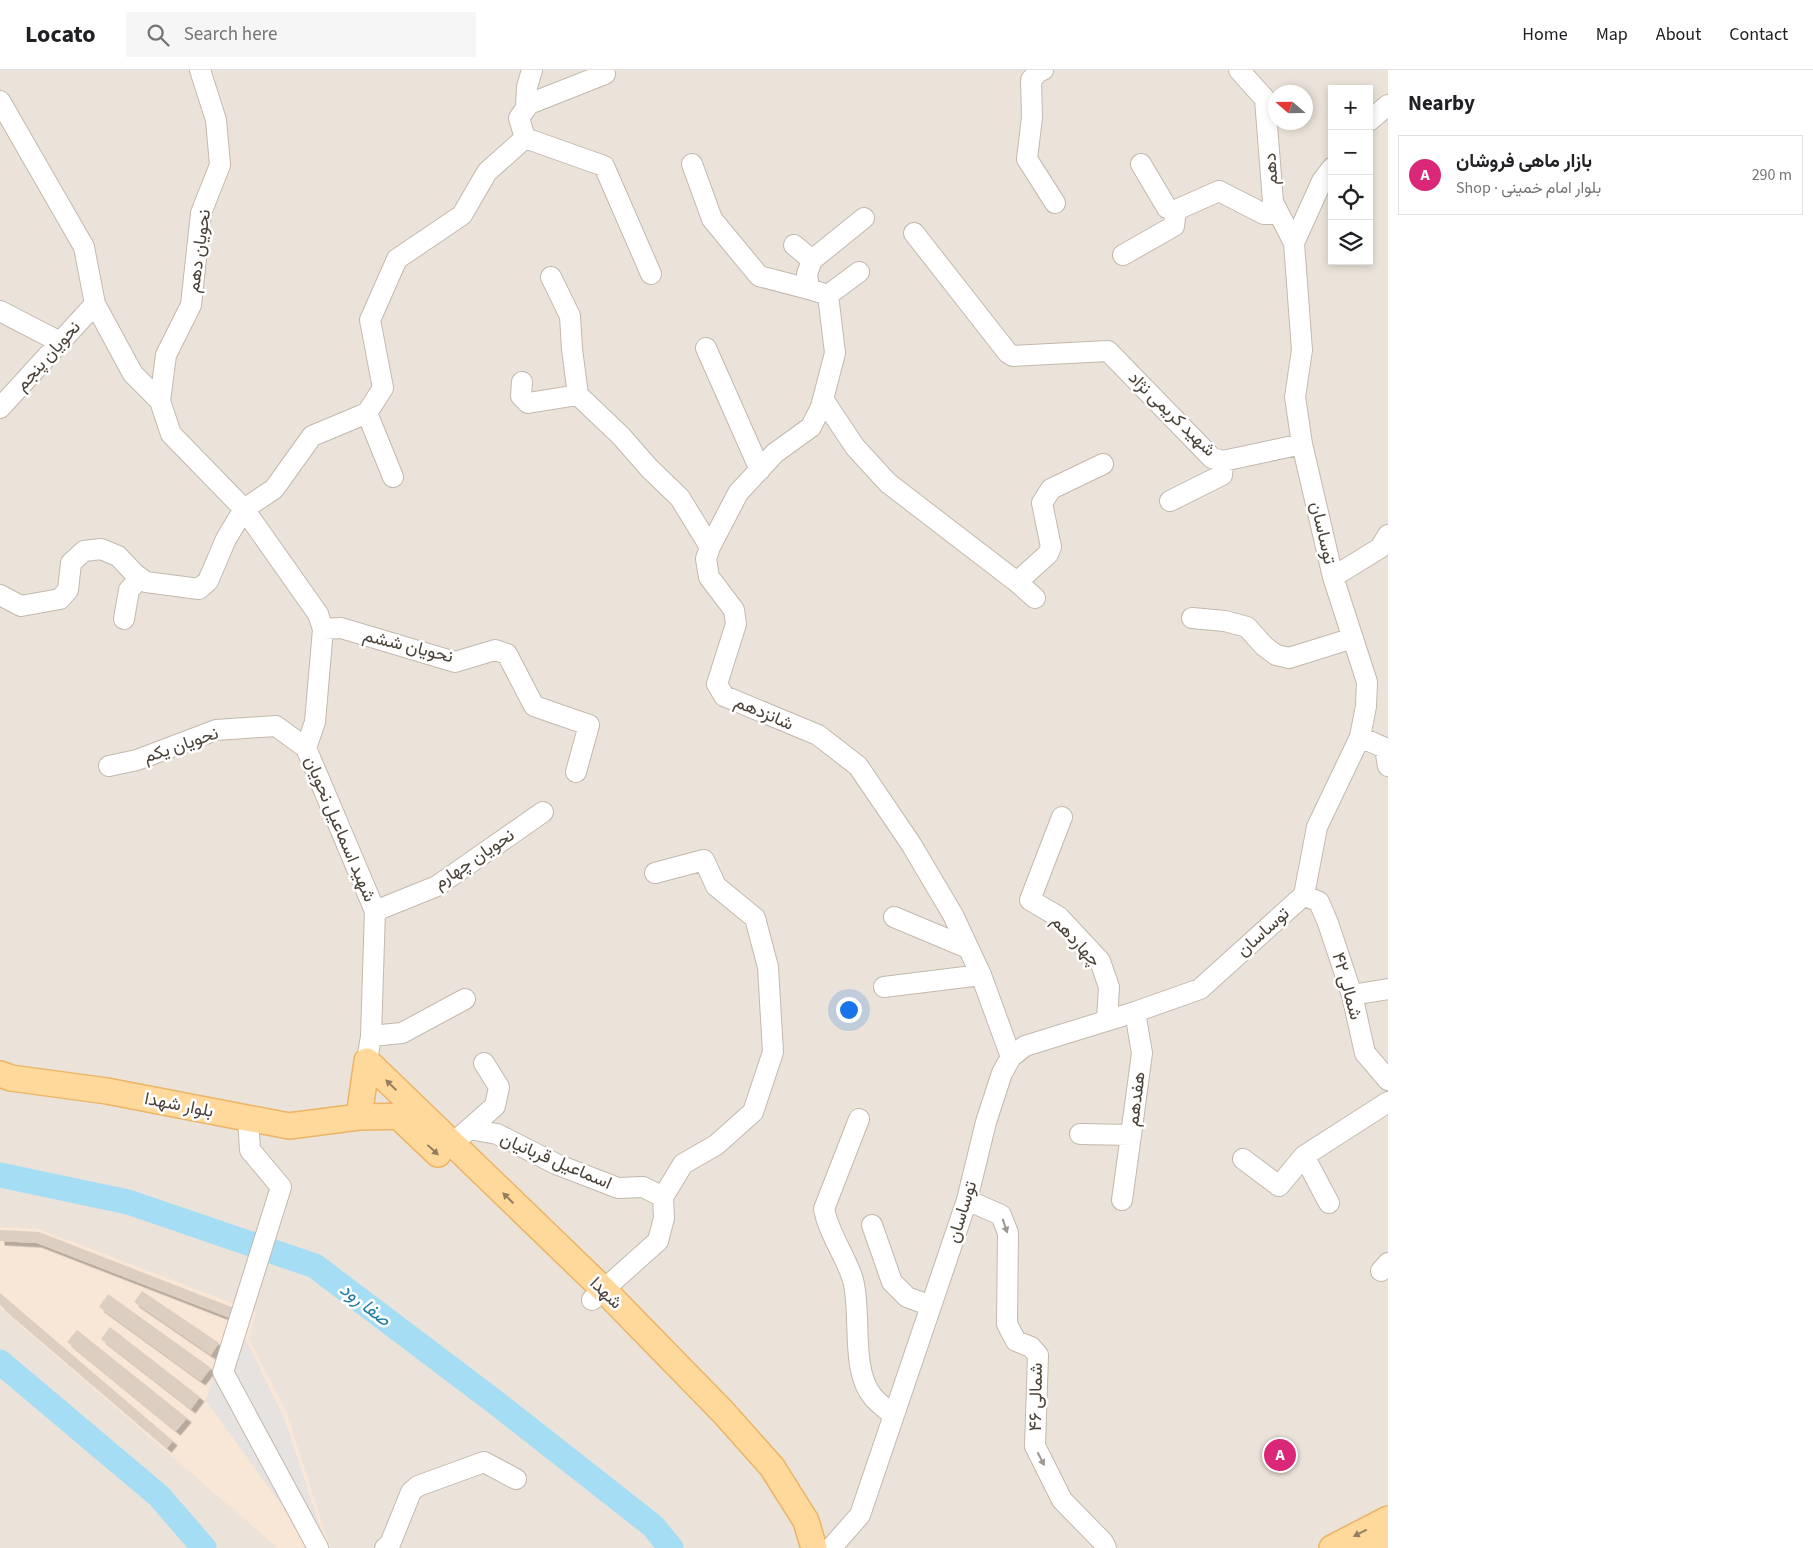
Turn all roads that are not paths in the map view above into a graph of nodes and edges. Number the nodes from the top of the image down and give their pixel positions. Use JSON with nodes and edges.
{"nodes":[{"id":1,"x":200,"y":70,"type":"edge"},
{"id":2,"x":532,"y":70,"type":"edge"},
{"id":3,"x":603,"y":70,"type":"edge"},
{"id":4,"x":1043,"y":70,"type":"edge"},
{"id":5,"x":1239,"y":70,"type":"edge"},
{"id":6,"x":0,"y":101,"type":"edge"},
{"id":7,"x":1388,"y":105,"type":"edge"},
{"id":8,"x":526,"y":108,"type":"junction"},
{"id":9,"x":1373,"y":118,"type":"edge"},
{"id":10,"x":525,"y":138,"type":"junction"},
{"id":11,"x":692,"y":164,"type":"dead end"},
{"id":12,"x":1141,"y":164,"type":"dead end"},
{"id":13,"x":1328,"y":173,"type":"edge"},
{"id":14,"x":1055,"y":203,"type":"dead end"},
{"id":15,"x":1176,"y":210,"type":"junction"},
{"id":16,"x":1280,"y":214,"type":"junction"},
{"id":17,"x":864,"y":218,"type":"dead end"},
{"id":18,"x":914,"y":233,"type":"dead end"},
{"id":19,"x":1294,"y":242,"type":"junction"},
{"id":20,"x":794,"y":245,"type":"dead end"},
{"id":21,"x":1123,"y":255,"type":"dead end"},
{"id":22,"x":812,"y":260,"type":"junction"},
{"id":23,"x":859,"y":272,"type":"dead end"},
{"id":24,"x":652,"y":274,"type":"dead end"},
{"id":25,"x":551,"y":277,"type":"dead end"},
{"id":26,"x":809,"y":289,"type":"junction"},
{"id":27,"x":828,"y":295,"type":"junction"},
{"id":28,"x":95,"y":304,"type":"junction"},
{"id":29,"x":0,"y":311,"type":"edge"},
{"id":30,"x":60,"y":342,"type":"junction"},
{"id":31,"x":706,"y":348,"type":"dead end"},
{"id":32,"x":522,"y":382,"type":"dead end"},
{"id":33,"x":578,"y":395,"type":"junction"},
{"id":34,"x":823,"y":399,"type":"junction"},
{"id":35,"x":160,"y":402,"type":"junction"},
{"id":36,"x":0,"y":408,"type":"edge"},
{"id":37,"x":367,"y":413,"type":"junction"},
{"id":38,"x":1302,"y":444,"type":"junction"},
{"id":39,"x":1223,"y":461,"type":"junction"},
{"id":40,"x":1103,"y":464,"type":"dead end"},
{"id":41,"x":760,"y":470,"type":"junction"},
{"id":42,"x":393,"y":478,"type":"dead end"},
{"id":43,"x":1170,"y":501,"type":"dead end"},
{"id":44,"x":244,"y":509,"type":"junction"},
{"id":45,"x":1388,"y":535,"type":"edge"},
{"id":46,"x":710,"y":547,"type":"junction"},
{"id":47,"x":1333,"y":577,"type":"junction"},
{"id":48,"x":140,"y":578,"type":"junction"},
{"id":49,"x":1017,"y":582,"type":"junction"},
{"id":50,"x":0,"y":595,"type":"edge"},
{"id":51,"x":1036,"y":598,"type":"dead end"},
{"id":52,"x":1192,"y":618,"type":"dead end"},
{"id":53,"x":124,"y":619,"type":"dead end"},
{"id":54,"x":323,"y":629,"type":"junction"},
{"id":55,"x":1352,"y":638,"type":"junction"},
{"id":56,"x":1360,"y":737,"type":"junction"},
{"id":57,"x":306,"y":748,"type":"junction"},
{"id":58,"x":109,"y":766,"type":"dead end"},
{"id":59,"x":1388,"y":766,"type":"edge"},
{"id":60,"x":576,"y":772,"type":"dead end"},
{"id":61,"x":543,"y":812,"type":"dead end"},
{"id":62,"x":1062,"y":817,"type":"dead end"},
{"id":63,"x":655,"y":874,"type":"dead end"},
{"id":64,"x":1304,"y":895,"type":"junction"},
{"id":65,"x":375,"y":911,"type":"junction"},
{"id":66,"x":894,"y":917,"type":"dead end"},
{"id":67,"x":968,"y":948,"type":"junction"},
{"id":68,"x":981,"y":975,"type":"junction"},
{"id":69,"x":884,"y":987,"type":"dead end"},
{"id":70,"x":1388,"y":989,"type":"edge"},
{"id":71,"x":1352,"y":995,"type":"junction"},
{"id":72,"x":466,"y":999,"type":"dead end"},
{"id":73,"x":1135,"y":1012,"type":"junction"},
{"id":74,"x":1107,"y":1020,"type":"junction"},
{"id":75,"x":371,"y":1036,"type":"junction"},
{"id":76,"x":1011,"y":1057,"type":"junction"},
{"id":77,"x":367,"y":1061,"type":"junction"},
{"id":78,"x":484,"y":1063,"type":"dead end"},
{"id":79,"x":0,"y":1074,"type":"edge"},
{"id":80,"x":1388,"y":1080,"type":"edge"},
{"id":81,"x":1388,"y":1102,"type":"edge"},
{"id":82,"x":422,"y":1115,"type":"junction"},
{"id":83,"x":398,"y":1116,"type":"junction"},
{"id":84,"x":359,"y":1117,"type":"junction"},
{"id":85,"x":248,"y":1118,"type":"junction"},
{"id":86,"x":859,"y":1119,"type":"dead end"},
{"id":87,"x":1080,"y":1134,"type":"dead end"},
{"id":88,"x":1131,"y":1135,"type":"junction"},
{"id":89,"x":461,"y":1136,"type":"junction"},
{"id":90,"x":1304,"y":1156,"type":"junction"},
{"id":91,"x":1243,"y":1160,"type":"dead end"},
{"id":92,"x":663,"y":1197,"type":"junction"},
{"id":93,"x":967,"y":1200,"type":"junction"},
{"id":94,"x":1122,"y":1200,"type":"dead end"},
{"id":95,"x":1329,"y":1203,"type":"dead end"},
{"id":96,"x":872,"y":1225,"type":"dead end"},
{"id":97,"x":598,"y":1294,"type":"junction"},
{"id":98,"x":931,"y":1306,"type":"junction"},
{"id":99,"x":893,"y":1414,"type":"junction"},
{"id":100,"x":516,"y":1479,"type":"dead end"},
{"id":101,"x":1388,"y":1519,"type":"edge"},
{"id":102,"x":318,"y":1548,"type":"edge"},
{"id":103,"x":385,"y":1548,"type":"edge"},
{"id":104,"x":807,"y":1548,"type":"edge"},
{"id":105,"x":814,"y":1548,"type":"edge"},
{"id":106,"x":831,"y":1548,"type":"edge"},
{"id":107,"x":1106,"y":1548,"type":"edge"},
{"id":108,"x":1332,"y":1548,"type":"edge"}],
"edges":[{"from":1,"to":35,"type":"street","name":"نحویان دهم"},
{"from":2,"to":8,"type":"street"},
{"from":3,"to":8,"type":"street"},
{"from":4,"to":14,"type":"street"},
{"from":5,"to":16,"type":"street","name":"دهم"},
{"from":6,"to":28,"type":"street","name":"شهید اسماعیل نحویان"},
{"from":7,"to":9,"type":"street"},
{"from":8,"to":10,"type":"street"},
{"from":10,"to":24,"type":"street"},
{"from":10,"to":37,"type":"street"},
{"from":11,"to":26,"type":"street"},
{"from":12,"to":15,"type":"street"},
{"from":13,"to":19,"type":"street","name":"توساسان"},
{"from":15,"to":16,"type":"street"},
{"from":15,"to":21,"type":"street"},
{"from":16,"to":19,"type":"street","name":"دهم"},
{"from":17,"to":22,"type":"street"},
{"from":18,"to":39,"type":"street","name":"شهید کریمی نژاد"},
{"from":19,"to":38,"type":"street","name":"توساسان"},
{"from":20,"to":22,"type":"street"},
{"from":22,"to":26,"type":"street"},
{"from":23,"to":27,"type":"street"},
{"from":25,"to":33,"type":"street"},
{"from":26,"to":27,"type":"street"},
{"from":27,"to":34,"type":"street","name":"شانزدهم"},
{"from":28,"to":30,"type":"street","name":"نحویان پنجم"},
{"from":28,"to":35,"type":"street","name":"شهید اسماعیل نحویان"},
{"from":29,"to":30,"type":"street"},
{"from":30,"to":36,"type":"street","name":"نحویان پنجم"},
{"from":31,"to":41,"type":"street"},
{"from":32,"to":33,"type":"street"},
{"from":33,"to":46,"type":"street"},
{"from":34,"to":41,"type":"street","name":"شانزدهم"},
{"from":34,"to":49,"type":"street"},
{"from":35,"to":44,"type":"street","name":"شهید اسماعیل نحویان"},
{"from":37,"to":42,"type":"street"},
{"from":37,"to":44,"type":"street"},
{"from":38,"to":39,"type":"street","name":"شهید کریمی نژاد"},
{"from":38,"to":47,"type":"street","name":"توساسان"},
{"from":39,"to":43,"type":"street"},
{"from":40,"to":49,"type":"street"},
{"from":41,"to":46,"type":"street","name":"شانزدهم"},
{"from":44,"to":48,"type":"street"},
{"from":44,"to":54,"type":"street","name":"شهید اسماعیل نحویان"},
{"from":45,"to":47,"type":"street"},
{"from":46,"to":67,"type":"street","name":"شانزدهم"},
{"from":47,"to":55,"type":"street","name":"توساسان"},
{"from":48,"to":50,"type":"street"},
{"from":48,"to":53,"type":"street"},
{"from":49,"to":51,"type":"street"},
{"from":52,"to":55,"type":"street"},
{"from":54,"to":57,"type":"street","name":"شهید اسماعیل نحویان"},
{"from":54,"to":60,"type":"street","name":"نحویان ششم"},
{"from":55,"to":56,"type":"street","name":"توساسان"},
{"from":56,"to":59,"type":"street"},
{"from":56,"to":64,"type":"street","name":"توساسان"},
{"from":57,"to":58,"type":"street","name":"نحویان یکم"},
{"from":57,"to":65,"type":"street","name":"شهید اسماعیل نحویان"},
{"from":61,"to":65,"type":"street","name":"نحویان چهارم"},
{"from":62,"to":74,"type":"street","name":"چهاردهم"},
{"from":63,"to":92,"type":"street"},
{"from":64,"to":71,"type":"street","name":"شمالی ۴۲"},
{"from":64,"to":73,"type":"street","name":"توساسان"},
{"from":65,"to":75,"type":"street","name":"شهید اسماعیل نحویان"},
{"from":66,"to":67,"type":"street"},
{"from":67,"to":68,"type":"street","name":"شانزدهم"},
{"from":68,"to":69,"type":"street"},
{"from":68,"to":76,"type":"street","name":"شانزدهم"},
{"from":70,"to":71,"type":"street"},
{"from":71,"to":80,"type":"street","name":"شمالی ۴۲"},
{"from":72,"to":75,"type":"street"},
{"from":73,"to":74,"type":"street","name":"توساسان"},
{"from":73,"to":88,"type":"street","name":"هفدهم"},
{"from":74,"to":76,"type":"street","name":"توساسان"},
{"from":75,"to":77,"type":"street","name":"شهید اسماعیل نحویان"},
{"from":76,"to":93,"type":"street","name":"توساسان"},
{"from":82,"to":77,"type":"main road","name":"شهدا","one_way":true},
{"from":77,"to":84,"type":"main road","name":"شهید اسماعیل نحویان"},
{"from":78,"to":89,"type":"street"},
{"from":79,"to":85,"type":"main road","name":"بلوار شهدا"},
{"from":81,"to":90,"type":"street"},
{"from":82,"to":83,"type":"main road","name":"بلوار شهدا"},
{"from":82,"to":89,"type":"main road","name":"شهدا"},
{"from":83,"to":84,"type":"main road","name":"بلوار شهدا"},
{"from":83,"to":97,"type":"main road","name":"شهدا","one_way":true},
{"from":84,"to":85,"type":"main road","name":"بلوار شهدا"},
{"from":85,"to":102,"type":"street"},
{"from":86,"to":99,"type":"street"},
{"from":87,"to":88,"type":"street","name":"هفدهم"},
{"from":88,"to":94,"type":"street"},
{"from":89,"to":92,"type":"street","name":"اسماعیل قربانیان"},
{"from":97,"to":89,"type":"main road","name":"شهدا","one_way":true},
{"from":90,"to":91,"type":"street"},
{"from":90,"to":95,"type":"street"},
{"from":92,"to":97,"type":"street"},
{"from":93,"to":98,"type":"street","name":"توساسان"},
{"from":93,"to":107,"type":"street","name":"شمالی ۴۶","one_way":true},
{"from":96,"to":98,"type":"street"},
{"from":97,"to":104,"type":"main road","name":"شهدا"},
{"from":97,"to":105,"type":"main road","name":"شهدا"},
{"from":98,"to":99,"type":"street","name":"توساسان"},
{"from":99,"to":106,"type":"street","name":"توساسان"},
{"from":100,"to":103,"type":"street"},
{"from":101,"to":108,"type":"main road","one_way":true}]}
